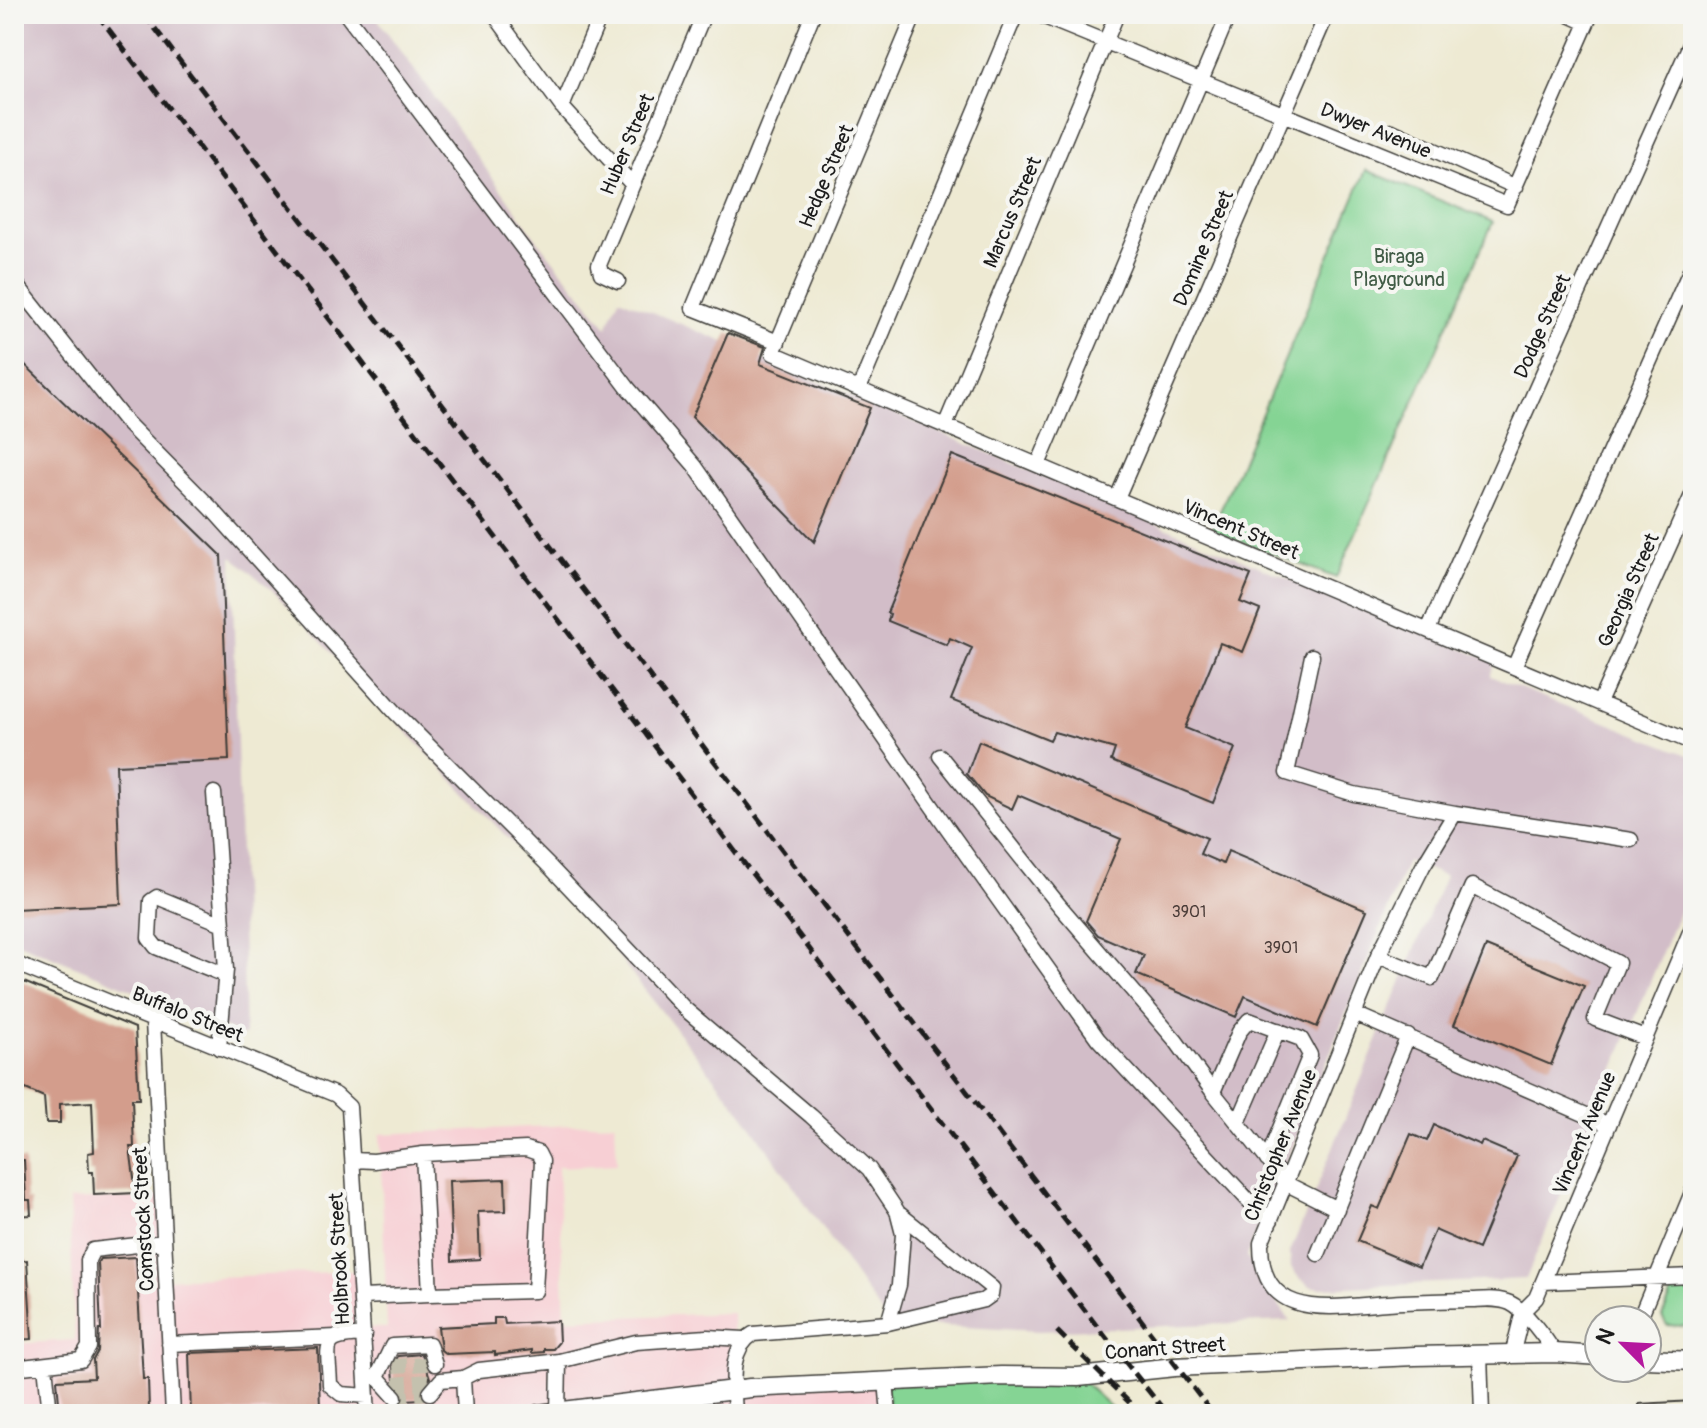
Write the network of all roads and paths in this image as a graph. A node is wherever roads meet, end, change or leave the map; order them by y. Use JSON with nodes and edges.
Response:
{"nodes":[{"id":1,"x":346,"y":14,"type":"edge"},
{"id":2,"x":601,"y":14,"type":"edge"},
{"id":3,"x":704,"y":14,"type":"edge"},
{"id":4,"x":813,"y":14,"type":"edge"},
{"id":5,"x":915,"y":14,"type":"edge"},
{"id":6,"x":1016,"y":14,"type":"edge"},
{"id":7,"x":1037,"y":14,"type":"edge"},
{"id":8,"x":1117,"y":14,"type":"edge"},
{"id":9,"x":1229,"y":14,"type":"edge"},
{"id":10,"x":1327,"y":14,"type":"edge"},
{"id":11,"x":1567,"y":14,"type":"edge"},
{"id":12,"x":497,"y":15,"type":"edge"},
{"id":13,"x":1589,"y":18,"type":"edge"},
{"id":14,"x":1693,"y":38,"type":"edge"},
{"id":15,"x":1105,"y":42,"type":"junction"},
{"id":16,"x":1201,"y":81,"type":"junction"},
{"id":17,"x":562,"y":107,"type":"junction"},
{"id":18,"x":1283,"y":114,"type":"junction"},
{"id":19,"x":1392,"y":131,"type":"dead end"},
{"id":20,"x":631,"y":183,"type":"junction"},
{"id":21,"x":1516,"y":187,"type":"junction"},
{"id":22,"x":1693,"y":264,"type":"edge"},
{"id":23,"x":14,"y":281,"type":"edge"},
{"id":24,"x":618,"y":281,"type":"dead end"},
{"id":25,"x":776,"y":347,"type":"junction"},
{"id":26,"x":859,"y":389,"type":"junction"},
{"id":27,"x":945,"y":426,"type":"junction"},
{"id":28,"x":1038,"y":465,"type":"junction"},
{"id":29,"x":1693,"y":493,"type":"edge"},
{"id":30,"x":1117,"y":498,"type":"junction"},
{"id":31,"x":1428,"y":630,"type":"junction"},
{"id":32,"x":1312,"y":656,"type":"dead end"},
{"id":33,"x":1514,"y":667,"type":"junction"},
{"id":34,"x":1599,"y":703,"type":"junction"},
{"id":35,"x":1693,"y":743,"type":"edge"},
{"id":36,"x":940,"y":756,"type":"dead end"},
{"id":37,"x":214,"y":793,"type":"dead end"},
{"id":38,"x":1455,"y":813,"type":"junction"},
{"id":39,"x":1631,"y":840,"type":"dead end"},
{"id":40,"x":223,"y":924,"type":"junction"},
{"id":41,"x":1693,"y":925,"type":"edge"},
{"id":42,"x":1378,"y":956,"type":"junction"},
{"id":43,"x":14,"y":963,"type":"edge"},
{"id":44,"x":225,"y":975,"type":"junction"},
{"id":45,"x":1355,"y":1014,"type":"junction"},
{"id":46,"x":153,"y":1021,"type":"junction"},
{"id":47,"x":1278,"y":1030,"type":"junction"},
{"id":48,"x":1408,"y":1036,"type":"junction"},
{"id":49,"x":1645,"y":1038,"type":"junction"},
{"id":50,"x":219,"y":1048,"type":"junction"},
{"id":51,"x":1213,"y":1092,"type":"junction"},
{"id":52,"x":346,"y":1103,"type":"joint"},
{"id":53,"x":1238,"y":1123,"type":"junction"},
{"id":54,"x":1609,"y":1125,"type":"junction"},
{"id":55,"x":423,"y":1154,"type":"junction"},
{"id":56,"x":354,"y":1160,"type":"junction"},
{"id":57,"x":1267,"y":1160,"type":"junction"},
{"id":58,"x":1287,"y":1184,"type":"junction"},
{"id":59,"x":1693,"y":1190,"type":"edge"},
{"id":60,"x":1337,"y":1209,"type":"junction"},
{"id":61,"x":897,"y":1212,"type":"dead end"},
{"id":62,"x":1271,"y":1220,"type":"junction"},
{"id":63,"x":164,"y":1242,"type":"junction"},
{"id":64,"x":1318,"y":1254,"type":"dead end"},
{"id":65,"x":1693,"y":1276,"type":"edge"},
{"id":66,"x":1656,"y":1278,"type":"junction"},
{"id":67,"x":1543,"y":1282,"type":"junction"},
{"id":68,"x":430,"y":1294,"type":"junction"},
{"id":69,"x":362,"y":1297,"type":"junction"},
{"id":70,"x":1645,"y":1304,"type":"edge"},
{"id":71,"x":1523,"y":1311,"type":"junction"},
{"id":72,"x":888,"y":1323,"type":"junction"},
{"id":73,"x":364,"y":1335,"type":"junction"},
{"id":74,"x":337,"y":1337,"type":"junction"},
{"id":75,"x":744,"y":1339,"type":"junction"},
{"id":76,"x":169,"y":1344,"type":"junction"},
{"id":77,"x":1555,"y":1353,"type":"junction"},
{"id":78,"x":1480,"y":1354,"type":"junction"},
{"id":79,"x":1512,"y":1355,"type":"junction"},
{"id":80,"x":1583,"y":1355,"type":"edge"},
{"id":81,"x":1663,"y":1360,"type":"edge"},
{"id":82,"x":559,"y":1361,"type":"junction"},
{"id":83,"x":1693,"y":1361,"type":"edge"},
{"id":84,"x":45,"y":1365,"type":"junction"},
{"id":85,"x":14,"y":1368,"type":"edge"},
{"id":86,"x":463,"y":1378,"type":"junction"},
{"id":87,"x":384,"y":1379,"type":"junction"},
{"id":88,"x":886,"y":1381,"type":"junction"},
{"id":89,"x":734,"y":1389,"type":"junction"},
{"id":90,"x":367,"y":1396,"type":"junction"},
{"id":91,"x":551,"y":1413,"type":"edge"},
{"id":92,"x":50,"y":1414,"type":"edge"},
{"id":93,"x":173,"y":1414,"type":"edge"},
{"id":94,"x":368,"y":1414,"type":"edge"},
{"id":95,"x":465,"y":1414,"type":"edge"},
{"id":96,"x":735,"y":1414,"type":"edge"},
{"id":97,"x":889,"y":1414,"type":"edge"},
{"id":98,"x":1482,"y":1414,"type":"edge"}],
"edges":[{"from":1,"to":62,"type":"street"},
{"from":2,"to":17,"type":"street"},
{"from":3,"to":20,"type":"street","name":"Huber Street"},
{"from":4,"to":25,"type":"street","name":"Vincent Street"},
{"from":5,"to":25,"type":"street","name":"Hedge Street"},
{"from":6,"to":26,"type":"street"},
{"from":7,"to":15,"type":"street","name":"Dwyer Avenue"},
{"from":8,"to":15,"type":"street","name":"Marcus Street"},
{"from":9,"to":16,"type":"street"},
{"from":10,"to":18,"type":"street","name":"Domine Street"},
{"from":11,"to":13,"type":"street"},
{"from":12,"to":17,"type":"street"},
{"from":13,"to":21,"type":"street"},
{"from":14,"to":31,"type":"street","name":"Dodge Street"},
{"from":15,"to":16,"type":"street","name":"Dwyer Avenue"},
{"from":15,"to":27,"type":"street","name":"Marcus Street"},
{"from":16,"to":18,"type":"street","name":"Dwyer Avenue"},
{"from":16,"to":28,"type":"street"},
{"from":17,"to":20,"type":"street"},
{"from":18,"to":21,"type":"street","name":"Dwyer Avenue"},
{"from":18,"to":30,"type":"street","name":"Domine Street"},
{"from":19,"to":21,"type":"street"},
{"from":20,"to":24,"type":"street","name":"Huber Street"},
{"from":22,"to":33,"type":"street"},
{"from":23,"to":72,"type":"street"},
{"from":25,"to":26,"type":"street","name":"Vincent Street"},
{"from":26,"to":27,"type":"street","name":"Vincent Street"},
{"from":27,"to":28,"type":"street","name":"Vincent Street"},
{"from":28,"to":30,"type":"street","name":"Vincent Street"},
{"from":29,"to":34,"type":"street","name":"Georgia Street"},
{"from":30,"to":31,"type":"street","name":"Vincent Street"},
{"from":31,"to":33,"type":"street","name":"Vincent Street"},
{"from":32,"to":38,"type":"street"},
{"from":33,"to":34,"type":"street","name":"Vincent Street"},
{"from":34,"to":35,"type":"street","name":"Vincent Street"},
{"from":36,"to":51,"type":"street"},
{"from":37,"to":40,"type":"street"},
{"from":38,"to":39,"type":"street"},
{"from":38,"to":42,"type":"street","name":"Christopher Avenue"},
{"from":40,"to":44,"type":"street"},
{"from":40,"to":44,"type":"street"},
{"from":41,"to":49,"type":"street","name":"Vincent Avenue"},
{"from":42,"to":45,"type":"street","name":"Christopher Avenue"},
{"from":42,"to":49,"type":"street"},
{"from":43,"to":46,"type":"street","name":"Buffalo Street"},
{"from":44,"to":50,"type":"street"},
{"from":45,"to":48,"type":"street"},
{"from":45,"to":58,"type":"street","name":"Christopher Avenue"},
{"from":46,"to":50,"type":"street","name":"Buffalo Street"},
{"from":46,"to":63,"type":"street","name":"Comstock Street"},
{"from":47,"to":51,"type":"street"},
{"from":47,"to":53,"type":"street"},
{"from":47,"to":57,"type":"street"},
{"from":48,"to":54,"type":"street"},
{"from":48,"to":60,"type":"street"},
{"from":49,"to":54,"type":"street","name":"Vincent Avenue"},
{"from":50,"to":52,"type":"street","name":"Buffalo Street"},
{"from":51,"to":53,"type":"street"},
{"from":52,"to":56,"type":"street","name":"Holbrook Street"},
{"from":53,"to":57,"type":"street"},
{"from":54,"to":67,"type":"street","name":"Vincent Avenue"},
{"from":55,"to":56,"type":"street"},
{"from":55,"to":68,"type":"street"},
{"from":55,"to":68,"type":"street"},
{"from":56,"to":69,"type":"street","name":"Holbrook Street"},
{"from":57,"to":58,"type":"street"},
{"from":58,"to":60,"type":"street"},
{"from":58,"to":62,"type":"street","name":"Christopher Avenue"},
{"from":59,"to":66,"type":"street"},
{"from":60,"to":64,"type":"street"},
{"from":61,"to":72,"type":"street"},
{"from":62,"to":71,"type":"street","name":"Christopher Avenue"},
{"from":63,"to":76,"type":"street","name":"Comstock Street"},
{"from":63,"to":84,"type":"street"},
{"from":65,"to":66,"type":"street"},
{"from":66,"to":67,"type":"street"},
{"from":66,"to":70,"type":"street"},
{"from":67,"to":71,"type":"street","name":"Vincent Avenue"},
{"from":68,"to":69,"type":"street"},
{"from":69,"to":73,"type":"street","name":"Holbrook Street"},
{"from":71,"to":77,"type":"street"},
{"from":71,"to":79,"type":"street","name":"Vincent Avenue"},
{"from":72,"to":75,"type":"street"},
{"from":73,"to":74,"type":"street"},
{"from":73,"to":87,"type":"street","name":"Holbrook Street"},
{"from":74,"to":76,"type":"street"},
{"from":74,"to":90,"type":"street"},
{"from":75,"to":82,"type":"street"},
{"from":75,"to":89,"type":"street"},
{"from":76,"to":93,"type":"street","name":"Comstock Street"},
{"from":77,"to":79,"type":"main road","name":"Conant Street"},
{"from":77,"to":80,"type":"main road","name":"Conant Street"},
{"from":78,"to":79,"type":"main road","name":"Conant Street"},
{"from":78,"to":88,"type":"main road","name":"Conant Street"},
{"from":78,"to":98,"type":"street"},
{"from":81,"to":83,"type":"main road"},
{"from":82,"to":86,"type":"street"},
{"from":82,"to":91,"type":"street"},
{"from":84,"to":85,"type":"street"},
{"from":84,"to":92,"type":"street"},
{"from":86,"to":87,"type":"street"},
{"from":86,"to":95,"type":"street"},
{"from":87,"to":90,"type":"street","name":"Holbrook Street"},
{"from":88,"to":89,"type":"main road","name":"Conant Street"},
{"from":88,"to":97,"type":"street"},
{"from":89,"to":91,"type":"main road","name":"Conant Street"},
{"from":89,"to":96,"type":"street"},
{"from":90,"to":94,"type":"street","name":"Holbrook Street"}]}
